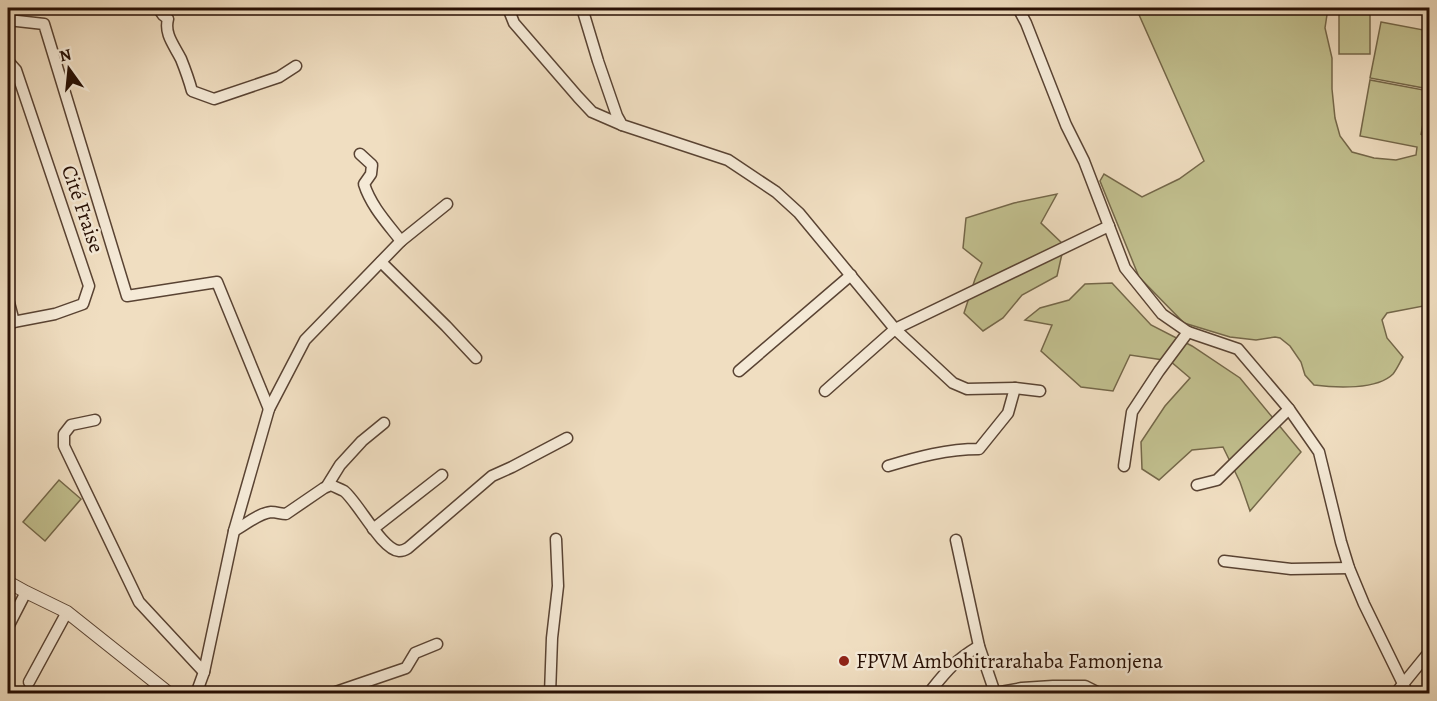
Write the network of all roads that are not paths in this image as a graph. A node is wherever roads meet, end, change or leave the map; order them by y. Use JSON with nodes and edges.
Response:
{"nodes":[{"id":1,"x":158,"y":8,"type":"edge"},
{"id":2,"x":508,"y":8,"type":"edge"},
{"id":3,"x":582,"y":8,"type":"edge"},
{"id":4,"x":1018,"y":8,"type":"edge"},
{"id":5,"x":8,"y":20,"type":"edge"},
{"id":6,"x":8,"y":61,"type":"edge"},
{"id":7,"x":296,"y":66,"type":"dead end"},
{"id":8,"x":622,"y":125,"type":"junction"},
{"id":9,"x":360,"y":154,"type":"dead end"},
{"id":10,"x":447,"y":204,"type":"dead end"},
{"id":11,"x":1109,"y":226,"type":"junction"},
{"id":12,"x":401,"y":241,"type":"junction"},
{"id":13,"x":381,"y":262,"type":"junction"},
{"id":14,"x":851,"y":275,"type":"junction"},
{"id":15,"x":8,"y":299,"type":"edge"},
{"id":16,"x":11,"y":322,"type":"edge"},
{"id":17,"x":896,"y":329,"type":"junction"},
{"id":18,"x":1188,"y":332,"type":"junction"},
{"id":19,"x":476,"y":358,"type":"dead end"},
{"id":20,"x":739,"y":370,"type":"dead end"},
{"id":21,"x":1015,"y":388,"type":"junction"},
{"id":22,"x":825,"y":391,"type":"dead end"},
{"id":23,"x":1040,"y":391,"type":"dead end"},
{"id":24,"x":269,"y":409,"type":"junction"},
{"id":25,"x":1289,"y":409,"type":"junction"},
{"id":26,"x":95,"y":420,"type":"dead end"},
{"id":27,"x":384,"y":423,"type":"dead end"},
{"id":28,"x":567,"y":438,"type":"dead end"},
{"id":29,"x":888,"y":466,"type":"dead end"},
{"id":30,"x":1124,"y":466,"type":"dead end"},
{"id":31,"x":442,"y":475,"type":"dead end"},
{"id":32,"x":1197,"y":485,"type":"dead end"},
{"id":33,"x":327,"y":486,"type":"junction"},
{"id":34,"x":373,"y":529,"type":"junction"},
{"id":35,"x":234,"y":531,"type":"junction"},
{"id":36,"x":556,"y":539,"type":"dead end"},
{"id":37,"x":956,"y":540,"type":"dead end"},
{"id":38,"x":1224,"y":561,"type":"dead end"},
{"id":39,"x":1349,"y":568,"type":"junction"},
{"id":40,"x":8,"y":582,"type":"edge"},
{"id":41,"x":26,"y":592,"type":"junction"},
{"id":42,"x":67,"y":612,"type":"junction"},
{"id":43,"x":8,"y":627,"type":"edge"},
{"id":44,"x":437,"y":644,"type":"dead end"},
{"id":45,"x":979,"y":646,"type":"junction"},
{"id":46,"x":1430,"y":651,"type":"edge"},
{"id":47,"x":204,"y":672,"type":"junction"},
{"id":48,"x":28,"y":682,"type":"dead end"},
{"id":49,"x":932,"y":689,"type":"dead end"},
{"id":50,"x":1405,"y":689,"type":"edge"},
{"id":51,"x":170,"y":693,"type":"edge"},
{"id":52,"x":196,"y":693,"type":"edge"},
{"id":53,"x":330,"y":693,"type":"edge"},
{"id":54,"x":550,"y":693,"type":"edge"},
{"id":55,"x":995,"y":693,"type":"edge"},
{"id":56,"x":1101,"y":693,"type":"edge"},
{"id":57,"x":1395,"y":693,"type":"edge"}],
"edges":[{"from":1,"to":7,"type":"street"},
{"from":2,"to":8,"type":"street"},
{"from":3,"to":8,"type":"street"},
{"from":4,"to":11,"type":"street"},
{"from":5,"to":24,"type":"street"},
{"from":6,"to":16,"type":"street","name":"Cité Fraise"},
{"from":8,"to":14,"type":"street"},
{"from":9,"to":12,"type":"street"},
{"from":10,"to":12,"type":"street"},
{"from":11,"to":17,"type":"street"},
{"from":11,"to":18,"type":"street"},
{"from":12,"to":13,"type":"street"},
{"from":13,"to":19,"type":"street"},
{"from":13,"to":24,"type":"street"},
{"from":14,"to":17,"type":"street"},
{"from":14,"to":20,"type":"street"},
{"from":15,"to":16,"type":"street"},
{"from":17,"to":21,"type":"street"},
{"from":17,"to":22,"type":"street"},
{"from":18,"to":25,"type":"street"},
{"from":18,"to":30,"type":"street"},
{"from":21,"to":23,"type":"street"},
{"from":21,"to":29,"type":"street"},
{"from":24,"to":35,"type":"street"},
{"from":25,"to":32,"type":"street"},
{"from":25,"to":39,"type":"street"},
{"from":26,"to":47,"type":"street"},
{"from":27,"to":33,"type":"street"},
{"from":28,"to":34,"type":"street"},
{"from":31,"to":34,"type":"street"},
{"from":33,"to":34,"type":"street"},
{"from":33,"to":35,"type":"street"},
{"from":35,"to":47,"type":"street"},
{"from":36,"to":54,"type":"street"},
{"from":37,"to":45,"type":"street"},
{"from":38,"to":39,"type":"street"},
{"from":39,"to":50,"type":"street"},
{"from":40,"to":41,"type":"street"},
{"from":41,"to":42,"type":"street"},
{"from":41,"to":43,"type":"street"},
{"from":42,"to":48,"type":"street"},
{"from":42,"to":51,"type":"street"},
{"from":44,"to":53,"type":"street"},
{"from":45,"to":49,"type":"street"},
{"from":45,"to":55,"type":"street"},
{"from":46,"to":50,"type":"street"},
{"from":47,"to":52,"type":"street"},
{"from":50,"to":57,"type":"street"},
{"from":55,"to":56,"type":"street"}]}
